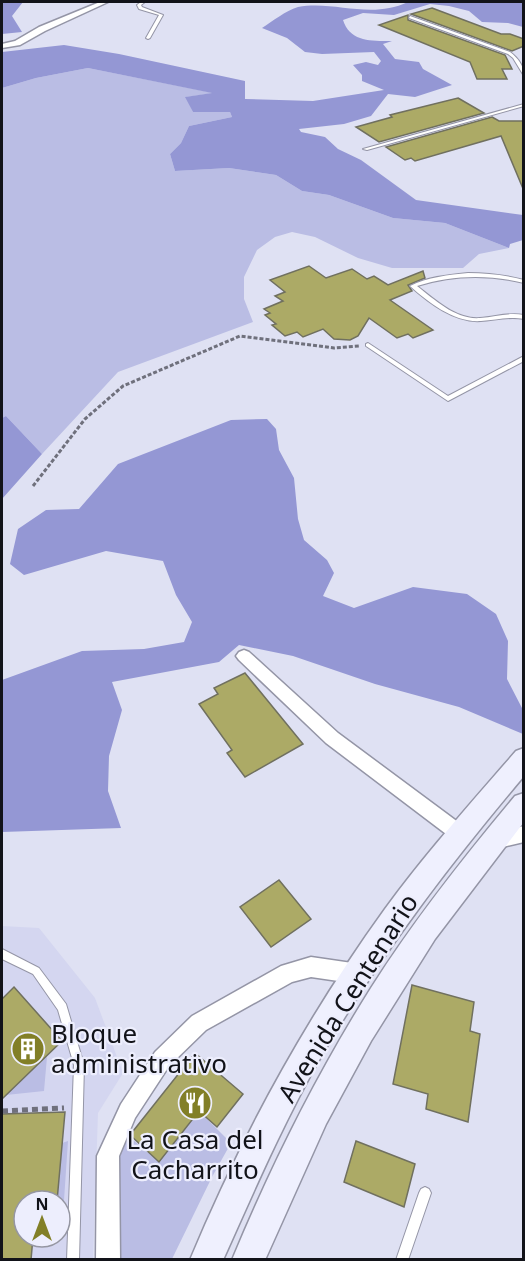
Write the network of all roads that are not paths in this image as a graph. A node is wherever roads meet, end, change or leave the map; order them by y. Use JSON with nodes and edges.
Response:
{"nodes":[{"id":1,"x":105,"y":2,"type":"edge"},
{"id":2,"x":143,"y":2,"type":"edge"},
{"id":3,"x":410,"y":17,"type":"dead end"},
{"id":4,"x":148,"y":38,"type":"dead end"},
{"id":5,"x":2,"y":46,"type":"edge"},
{"id":6,"x":524,"y":75,"type":"edge"},
{"id":7,"x":524,"y":105,"type":"edge"},
{"id":8,"x":365,"y":149,"type":"dead end"},
{"id":9,"x":524,"y":282,"type":"edge"},
{"id":10,"x":524,"y":317,"type":"edge"},
{"id":11,"x":368,"y":345,"type":"road end"},
{"id":12,"x":524,"y":358,"type":"edge"},
{"id":13,"x":244,"y":656,"type":"dead end"},
{"id":14,"x":524,"y":758,"type":"edge"},
{"id":15,"x":524,"y":803,"type":"edge"},
{"id":16,"x":460,"y":834,"type":"junction"},
{"id":17,"x":524,"y":834,"type":"edge"},
{"id":18,"x":491,"y":842,"type":"junction"},
{"id":19,"x":2,"y":954,"type":"edge"},
{"id":20,"x":359,"y":974,"type":"junction"},
{"id":21,"x":425,"y":1193,"type":"dead end"},
{"id":22,"x":73,"y":1260,"type":"edge"},
{"id":23,"x":108,"y":1260,"type":"edge"},
{"id":24,"x":206,"y":1260,"type":"edge"},
{"id":25,"x":248,"y":1260,"type":"edge"},
{"id":26,"x":402,"y":1260,"type":"edge"}],
"edges":[{"from":1,"to":5,"type":"street"},
{"from":2,"to":4,"type":"lane"},
{"from":3,"to":6,"type":"lane"},
{"from":7,"to":8,"type":"lane"},
{"from":9,"to":10,"type":"lane"},
{"from":11,"to":12,"type":"lane"},
{"from":13,"to":16,"type":"street"},
{"from":14,"to":16,"type":"main road","name":"Avenida Centenario"},
{"from":15,"to":18,"type":"main road"},
{"from":16,"to":20,"type":"main road","name":"Avenida Centenario"},
{"from":17,"to":18,"type":"street"},
{"from":18,"to":25,"type":"main road"},
{"from":19,"to":22,"type":"lane"},
{"from":20,"to":23,"type":"street"},
{"from":20,"to":24,"type":"main road","name":"Avenida Centenario"},
{"from":21,"to":26,"type":"lane"}]}
